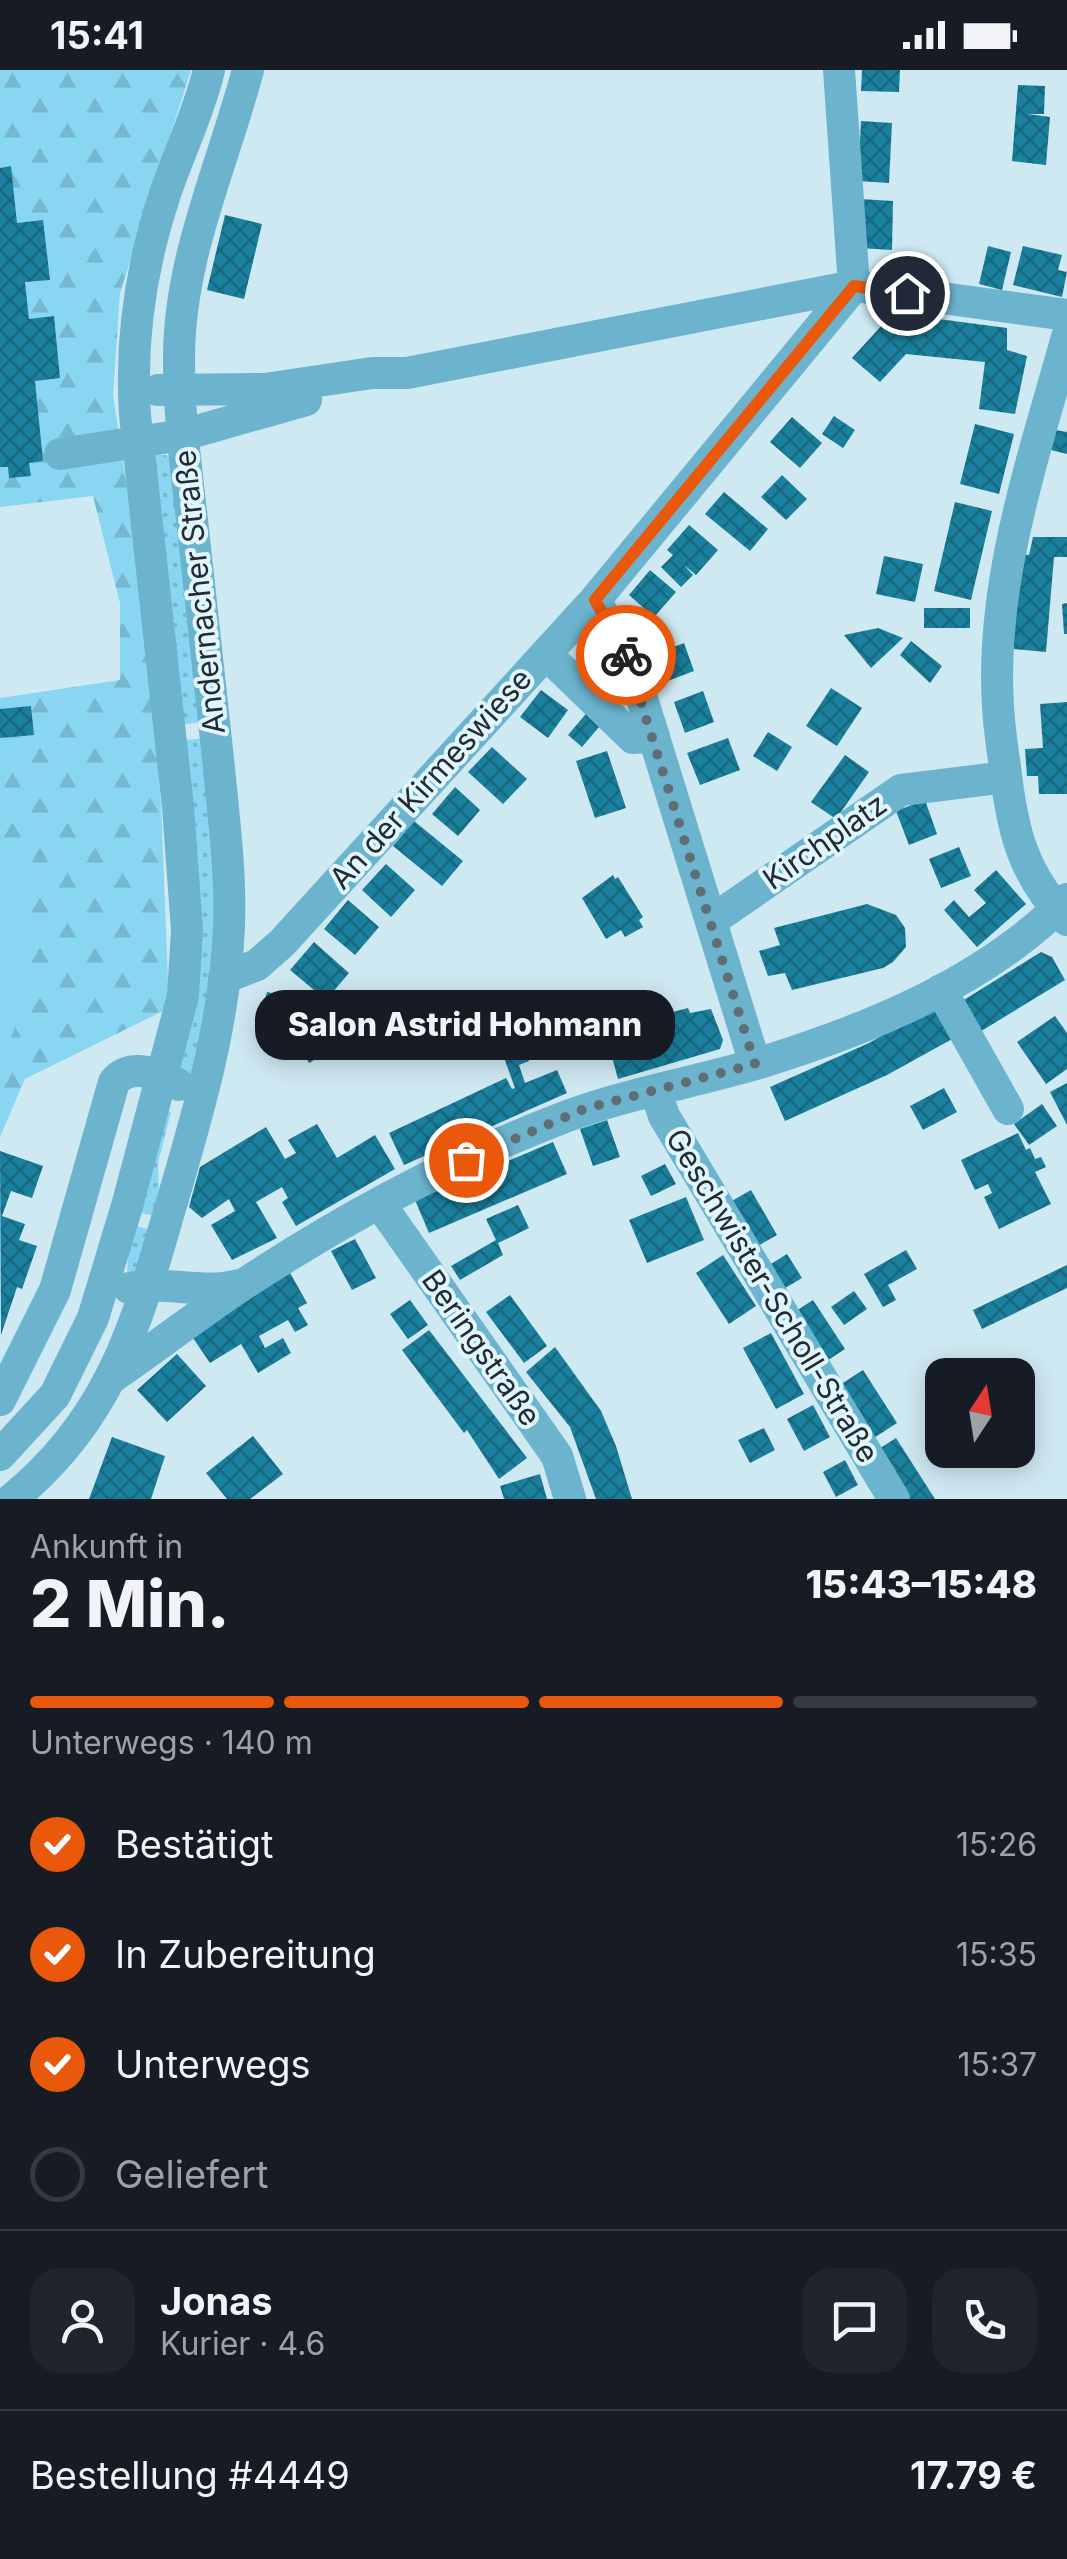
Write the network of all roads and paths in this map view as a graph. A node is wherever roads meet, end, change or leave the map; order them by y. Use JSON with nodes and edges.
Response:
{"nodes":[{"id":1,"x":209,"y":70,"type":"edge"},
{"id":2,"x":248,"y":70,"type":"edge"},
{"id":3,"x":838,"y":70,"type":"edge"},
{"id":4,"x":854,"y":286,"type":"junction"},
{"id":5,"x":1067,"y":315,"type":"edge"},
{"id":6,"x":1067,"y":338,"type":"edge"},
{"id":7,"x":407,"y":373,"type":"junction"},
{"id":8,"x":133,"y":390,"type":"junction"},
{"id":9,"x":179,"y":391,"type":"junction"},
{"id":10,"x":182,"y":435,"type":"junction"},
{"id":11,"x":138,"y":441,"type":"junction"},
{"id":12,"x":60,"y":454,"type":"dead end"},
{"id":13,"x":595,"y":600,"type":"junction"},
{"id":14,"x":546,"y":654,"type":"junction"},
{"id":15,"x":654,"y":736,"type":"junction"},
{"id":16,"x":1006,"y":777,"type":"junction"},
{"id":17,"x":1064,"y":909,"type":"edge"},
{"id":18,"x":711,"y":921,"type":"junction"},
{"id":19,"x":224,"y":978,"type":"junction"},
{"id":20,"x":941,"y":990,"type":"junction"},
{"id":21,"x":755,"y":1064,"type":"junction"},
{"id":22,"x":163,"y":1077,"type":"junction"},
{"id":23,"x":655,"y":1090,"type":"junction"},
{"id":24,"x":1008,"y":1110,"type":"dead end"},
{"id":25,"x":195,"y":1120,"type":"junction"},
{"id":26,"x":380,"y":1204,"type":"junction"},
{"id":27,"x":148,"y":1284,"type":"junction"},
{"id":28,"x":244,"y":1284,"type":"junction"},
{"id":29,"x":98,"y":1304,"type":"junction"},
{"id":30,"x":114,"y":1376,"type":"junction"},
{"id":31,"x":55,"y":1395,"type":"junction"},
{"id":32,"x":0,"y":1400,"type":"edge"},
{"id":33,"x":0,"y":1455,"type":"edge"},
{"id":34,"x":17,"y":1497,"type":"edge"},
{"id":35,"x":570,"y":1499,"type":"edge"},
{"id":36,"x":894,"y":1499,"type":"edge"}],
"edges":[{"from":1,"to":8,"type":"street","name":"Andernacher Straße"},
{"from":2,"to":9,"type":"street","name":"Andernacher Straße"},
{"from":3,"to":4,"type":"street"},
{"from":4,"to":5,"type":"street"},
{"from":4,"to":7,"type":"street"},
{"from":4,"to":13,"type":"street","name":"An der Kirmeswiese"},
{"from":6,"to":16,"type":"street"},
{"from":7,"to":9,"type":"street"},
{"from":7,"to":10,"type":"street"},
{"from":8,"to":9,"type":"street"},
{"from":8,"to":11,"type":"street","name":"Andernacher Straße"},
{"from":9,"to":10,"type":"street","name":"Andernacher Straße"},
{"from":10,"to":11,"type":"street"},
{"from":10,"to":19,"type":"street","name":"Andernacher Straße"},
{"from":11,"to":12,"type":"street"},
{"from":11,"to":22,"type":"street","name":"Andernacher Straße"},
{"from":13,"to":14,"type":"street","name":"An der Kirmeswiese"},
{"from":13,"to":15,"type":"street"},
{"from":14,"to":15,"type":"street"},
{"from":14,"to":19,"type":"street","name":"An der Kirmeswiese"},
{"from":15,"to":18,"type":"street"},
{"from":16,"to":17,"type":"street"},
{"from":16,"to":18,"type":"street","name":"Kirchplatz"},
{"from":17,"to":20,"type":"street"},
{"from":18,"to":21,"type":"street"},
{"from":19,"to":25,"type":"street","name":"Andernacher Straße"},
{"from":20,"to":21,"type":"street"},
{"from":20,"to":24,"type":"street"},
{"from":21,"to":23,"type":"street"},
{"from":22,"to":25,"type":"street"},
{"from":22,"to":29,"type":"street","name":"Andernacher Straße"},
{"from":22,"to":32,"type":"street"},
{"from":23,"to":26,"type":"street"},
{"from":23,"to":36,"type":"street","name":"Geschwister-Scholl-Straße"},
{"from":25,"to":27,"type":"street","name":"Andernacher Straße"},
{"from":26,"to":28,"type":"street"},
{"from":26,"to":35,"type":"street","name":"Beringstraße"},
{"from":27,"to":28,"type":"street"},
{"from":27,"to":29,"type":"street"},
{"from":27,"to":30,"type":"street","name":"Andernacher Straße"},
{"from":28,"to":30,"type":"street"},
{"from":29,"to":31,"type":"street","name":"Andernacher Straße"},
{"from":30,"to":34,"type":"street","name":"Andernacher Straße"},
{"from":31,"to":33,"type":"street","name":"Andernacher Straße"},
{"from":31,"to":34,"type":"street"}]}
